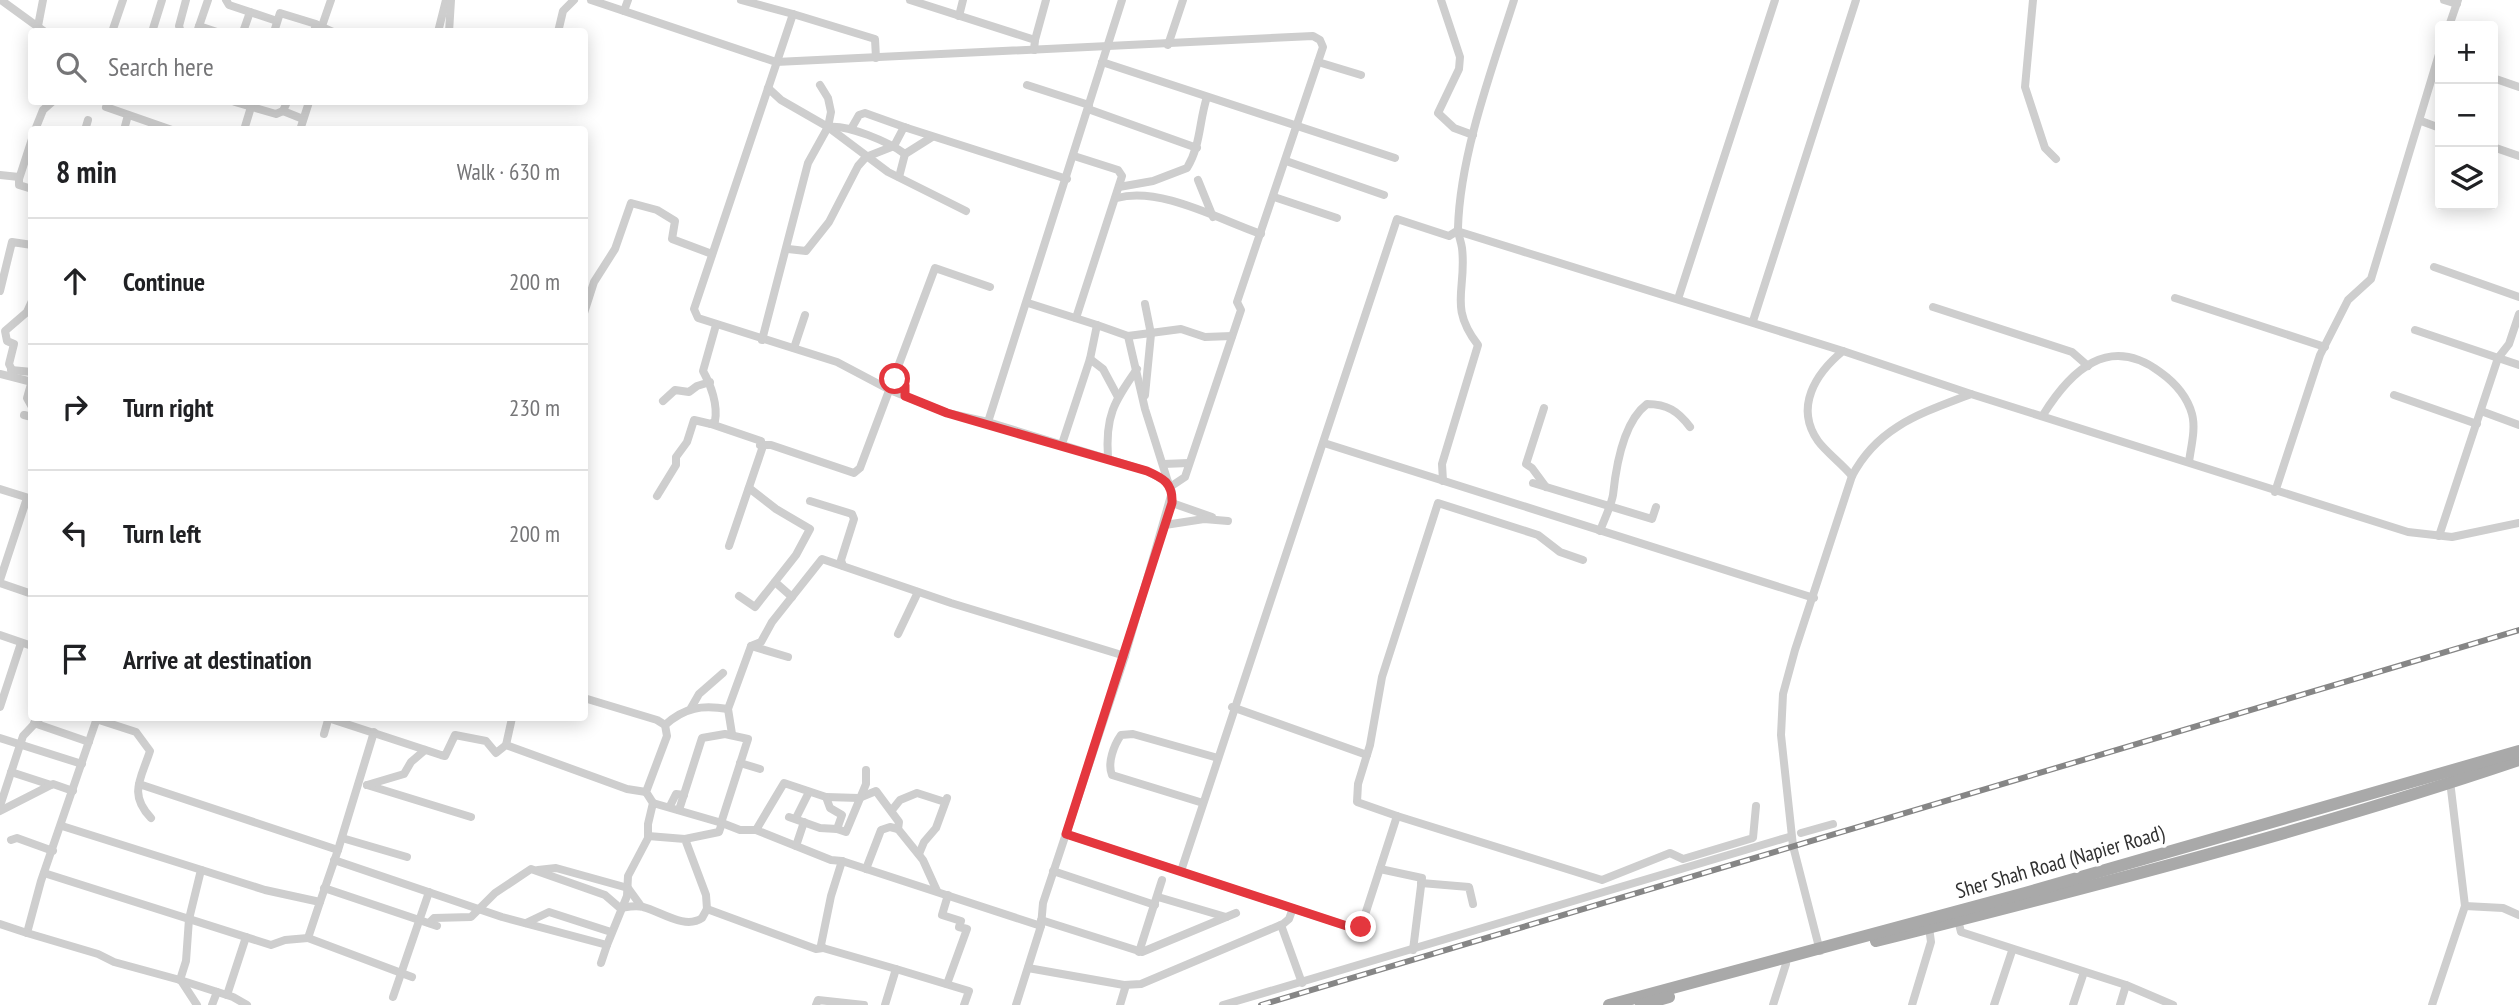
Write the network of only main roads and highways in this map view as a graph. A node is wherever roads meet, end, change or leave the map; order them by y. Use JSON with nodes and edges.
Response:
{"nodes":[{"id":1,"x":2519,"y":751,"type":"edge"},
{"id":2,"x":2519,"y":760,"type":"edge"},
{"id":3,"x":2449,"y":777,"type":"junction"},
{"id":4,"x":2026,"y":897,"type":"junction"},
{"id":5,"x":1819,"y":951,"type":"junction"},
{"id":6,"x":1614,"y":1004,"type":"edge"},
{"id":7,"x":1641,"y":1005,"type":"edge"}],
"edges":[{"from":1,"to":3,"type":"main road","name":"Sher Shah Road (Napier Road)"},
{"from":2,"to":3,"type":"main road","name":"Sher Shah Road (Napier Road)"},
{"from":3,"to":4,"type":"main road","name":"Sher Shah Road (Napier Road)"},
{"from":4,"to":5,"type":"main road","name":"Sher Shah Road (Napier Road)"},
{"from":4,"to":5,"type":"main road","name":"Sher Shah Road (Napier Road)"},
{"from":5,"to":6,"type":"main road","name":"Sher Shah Road (Napier Road)"},
{"from":5,"to":7,"type":"main road","name":"Sher Shah Road (Napier Road)"}]}
